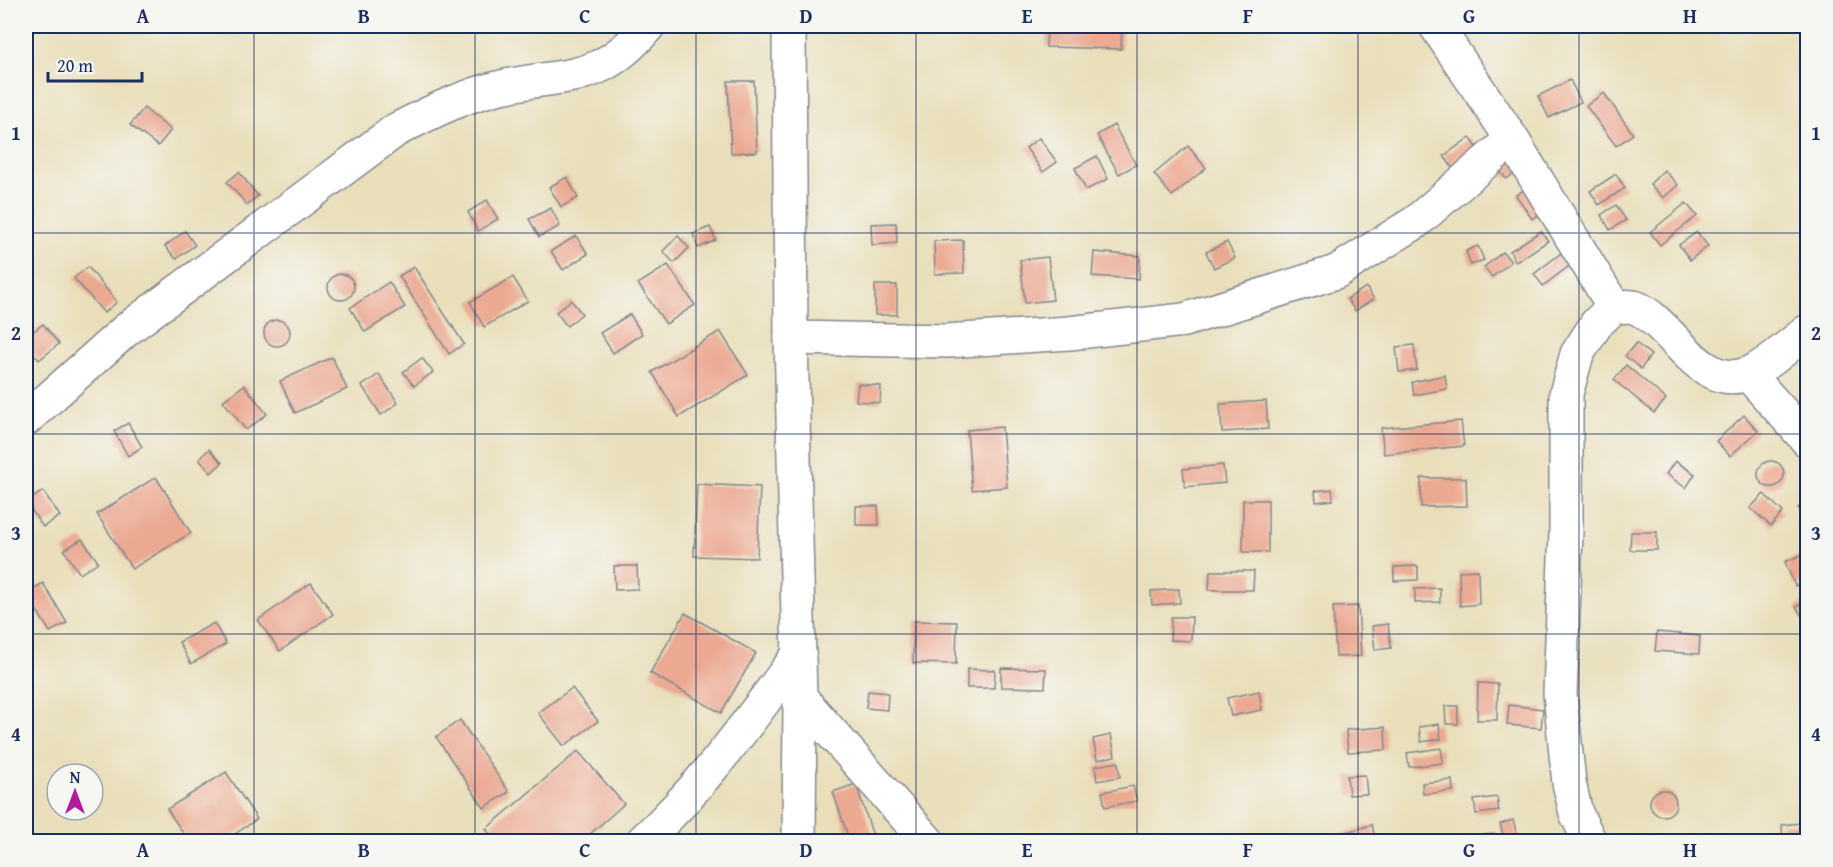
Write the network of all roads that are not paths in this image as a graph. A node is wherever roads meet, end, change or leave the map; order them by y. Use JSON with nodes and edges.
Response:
{"nodes":[{"id":1,"x":648,"y":26,"type":"edge"},
{"id":2,"x":789,"y":26,"type":"edge"},
{"id":3,"x":1436,"y":26,"type":"edge"},
{"id":4,"x":1512,"y":140,"type":"junction"},
{"id":5,"x":1614,"y":307,"type":"junction"},
{"id":6,"x":1808,"y":331,"type":"edge"},
{"id":7,"x":791,"y":338,"type":"junction"},
{"id":8,"x":1748,"y":374,"type":"junction"},
{"id":9,"x":26,"y":419,"type":"edge"},
{"id":10,"x":1808,"y":441,"type":"edge"},
{"id":11,"x":799,"y":654,"type":"junction"},
{"id":12,"x":800,"y":697,"type":"junction"},
{"id":13,"x":642,"y":842,"type":"edge"},
{"id":14,"x":799,"y":842,"type":"edge"},
{"id":15,"x":927,"y":842,"type":"edge"},
{"id":16,"x":1590,"y":842,"type":"edge"}],
"edges":[{"from":1,"to":9,"type":"street"},
{"from":2,"to":7,"type":"street"},
{"from":3,"to":4,"type":"street"},
{"from":4,"to":5,"type":"street"},
{"from":4,"to":7,"type":"street"},
{"from":5,"to":8,"type":"street"},
{"from":5,"to":16,"type":"street"},
{"from":6,"to":8,"type":"street"},
{"from":7,"to":11,"type":"street"},
{"from":8,"to":10,"type":"street"},
{"from":11,"to":12,"type":"street"},
{"from":11,"to":13,"type":"street"},
{"from":12,"to":14,"type":"street"},
{"from":12,"to":15,"type":"street"}]}
